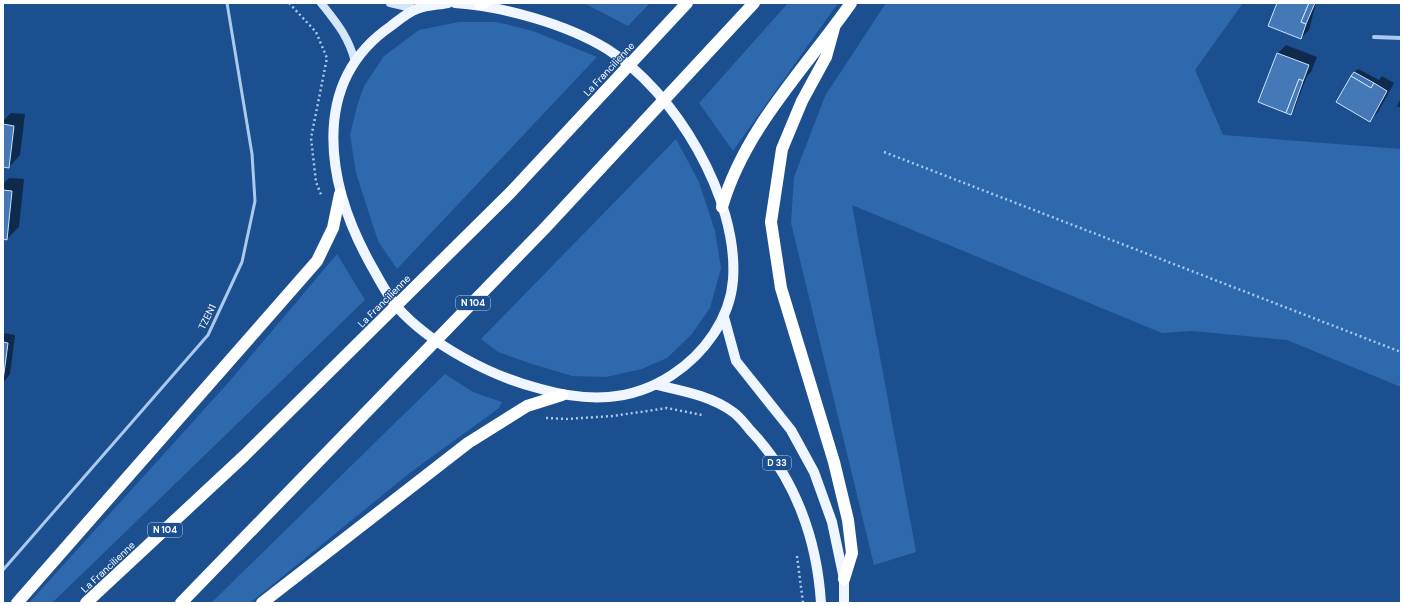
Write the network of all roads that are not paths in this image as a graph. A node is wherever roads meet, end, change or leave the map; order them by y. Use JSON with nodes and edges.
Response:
{"nodes":[{"id":1,"x":227,"y":3,"type":"edge"},
{"id":2,"x":321,"y":3,"type":"edge"},
{"id":3,"x":390,"y":3,"type":"edge"},
{"id":4,"x":448,"y":3,"type":"edge"},
{"id":5,"x":454,"y":3,"type":"edge"},
{"id":6,"x":687,"y":3,"type":"edge"},
{"id":7,"x":754,"y":3,"type":"edge"},
{"id":8,"x":852,"y":3,"type":"edge"},
{"id":9,"x":482,"y":4,"type":"edge"},
{"id":10,"x":416,"y":9,"type":"junction"},
{"id":11,"x":834,"y":28,"type":"junction"},
{"id":12,"x":1374,"y":37,"type":"dead end"},
{"id":13,"x":1401,"y":38,"type":"edge"},
{"id":14,"x":355,"y":62,"type":"junction"},
{"id":15,"x":340,"y":194,"type":"junction"},
{"id":16,"x":722,"y":207,"type":"junction"},
{"id":17,"x":724,"y":317,"type":"junction"},
{"id":18,"x":657,"y":385,"type":"junction"},
{"id":19,"x":562,"y":395,"type":"junction"},
{"id":20,"x":3,"y":570,"type":"edge"},
{"id":21,"x":844,"y":579,"type":"junction"},
{"id":22,"x":17,"y":603,"type":"edge"},
{"id":23,"x":86,"y":603,"type":"edge"},
{"id":24,"x":181,"y":603,"type":"edge"},
{"id":25,"x":262,"y":603,"type":"edge"},
{"id":26,"x":821,"y":603,"type":"edge"},
{"id":27,"x":844,"y":603,"type":"edge"}],
"edges":[{"from":1,"to":20,"type":"lane","name":"TZEN1"},
{"from":2,"to":14,"type":"main road"},
{"from":3,"to":10,"type":"main road"},
{"from":4,"to":10,"type":"main road"},
{"from":5,"to":9,"type":"main road"},
{"from":6,"to":23,"type":"highway","name":"La Francilienne","number":"N 104"},
{"from":7,"to":24,"type":"highway","number":"N 104"},
{"from":8,"to":11,"type":"highway"},
{"from":9,"to":16,"type":"main road"},
{"from":10,"to":14,"type":"main road"},
{"from":11,"to":16,"type":"highway"},
{"from":11,"to":21,"type":"highway"},
{"from":12,"to":13,"type":"street"},
{"from":14,"to":15,"type":"main road"},
{"from":15,"to":19,"type":"main road"},
{"from":15,"to":22,"type":"highway"},
{"from":16,"to":17,"type":"main road"},
{"from":17,"to":18,"type":"main road"},
{"from":17,"to":21,"type":"main road","number":"D 33"},
{"from":18,"to":19,"type":"main road"},
{"from":18,"to":26,"type":"main road","number":"D 33"},
{"from":19,"to":25,"type":"highway"},
{"from":21,"to":27,"type":"main road","number":"D 33"}]}
